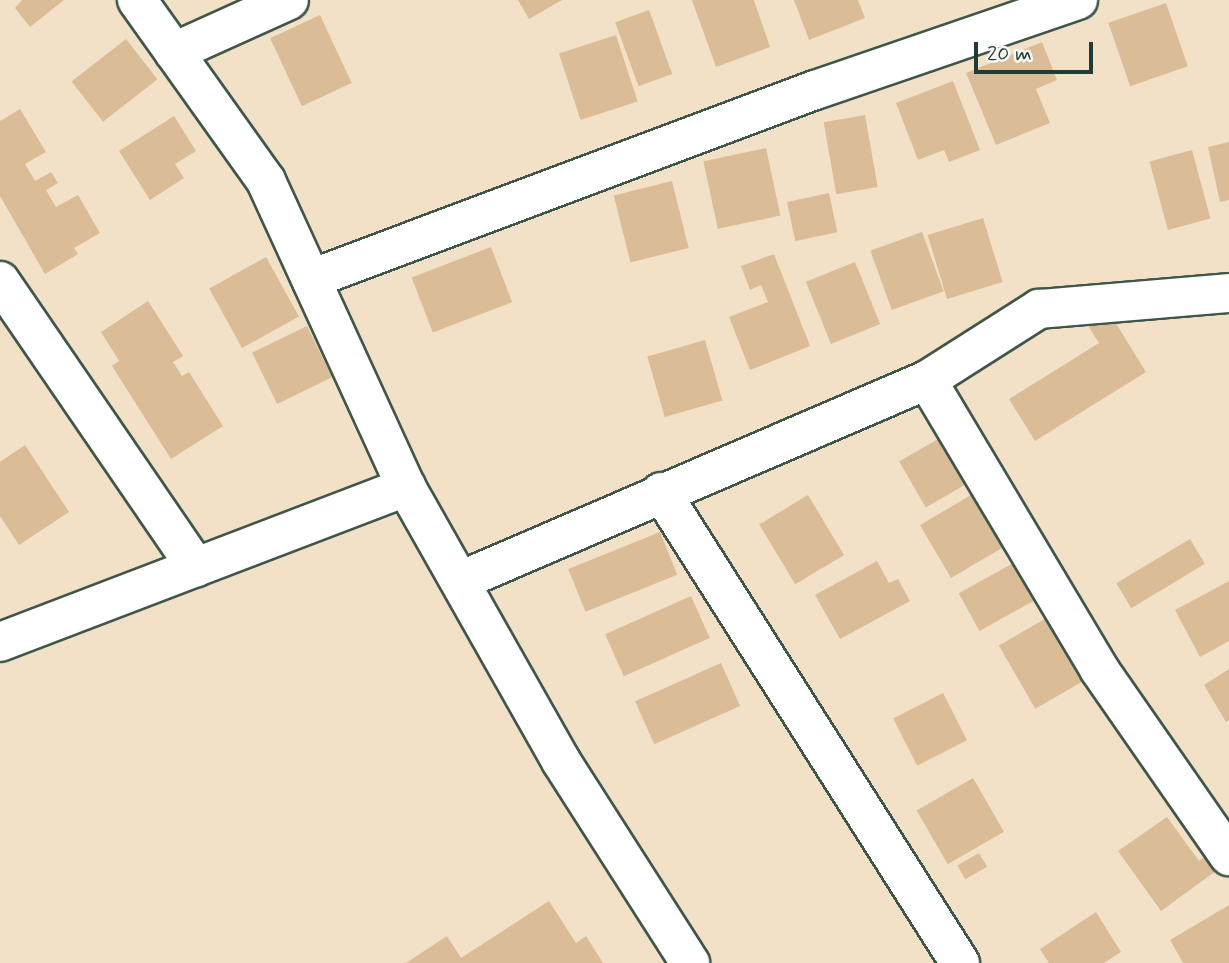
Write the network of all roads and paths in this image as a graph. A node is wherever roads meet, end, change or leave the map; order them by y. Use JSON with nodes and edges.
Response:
{"nodes":[{"id":1,"x":137,"y":0,"type":"edge"},
{"id":2,"x":289,"y":0,"type":"edge"},
{"id":3,"x":1079,"y":0,"type":"edge"},
{"id":4,"x":174,"y":52,"type":"junction"},
{"id":5,"x":311,"y":279,"type":"junction"},
{"id":6,"x":0,"y":281,"type":"edge"},
{"id":7,"x":1229,"y":293,"type":"edge"},
{"id":8,"x":927,"y":380,"type":"junction"},
{"id":9,"x":406,"y":487,"type":"junction"},
{"id":10,"x":661,"y":492,"type":"junction"},
{"id":11,"x":196,"y":567,"type":"junction"},
{"id":12,"x":460,"y":581,"type":"junction"},
{"id":13,"x":0,"y":642,"type":"edge"},
{"id":14,"x":1229,"y":856,"type":"edge"},
{"id":15,"x":690,"y":963,"type":"edge"},
{"id":16,"x":960,"y":963,"type":"edge"}],
"edges":[{"from":1,"to":4,"type":"street"},
{"from":2,"to":4,"type":"street"},
{"from":3,"to":5,"type":"street"},
{"from":4,"to":5,"type":"street"},
{"from":5,"to":9,"type":"street"},
{"from":6,"to":11,"type":"street"},
{"from":7,"to":8,"type":"street"},
{"from":8,"to":10,"type":"street"},
{"from":8,"to":14,"type":"street"},
{"from":9,"to":11,"type":"street"},
{"from":9,"to":12,"type":"street"},
{"from":10,"to":12,"type":"street"},
{"from":10,"to":16,"type":"street"},
{"from":11,"to":13,"type":"street"},
{"from":12,"to":15,"type":"street"}]}
